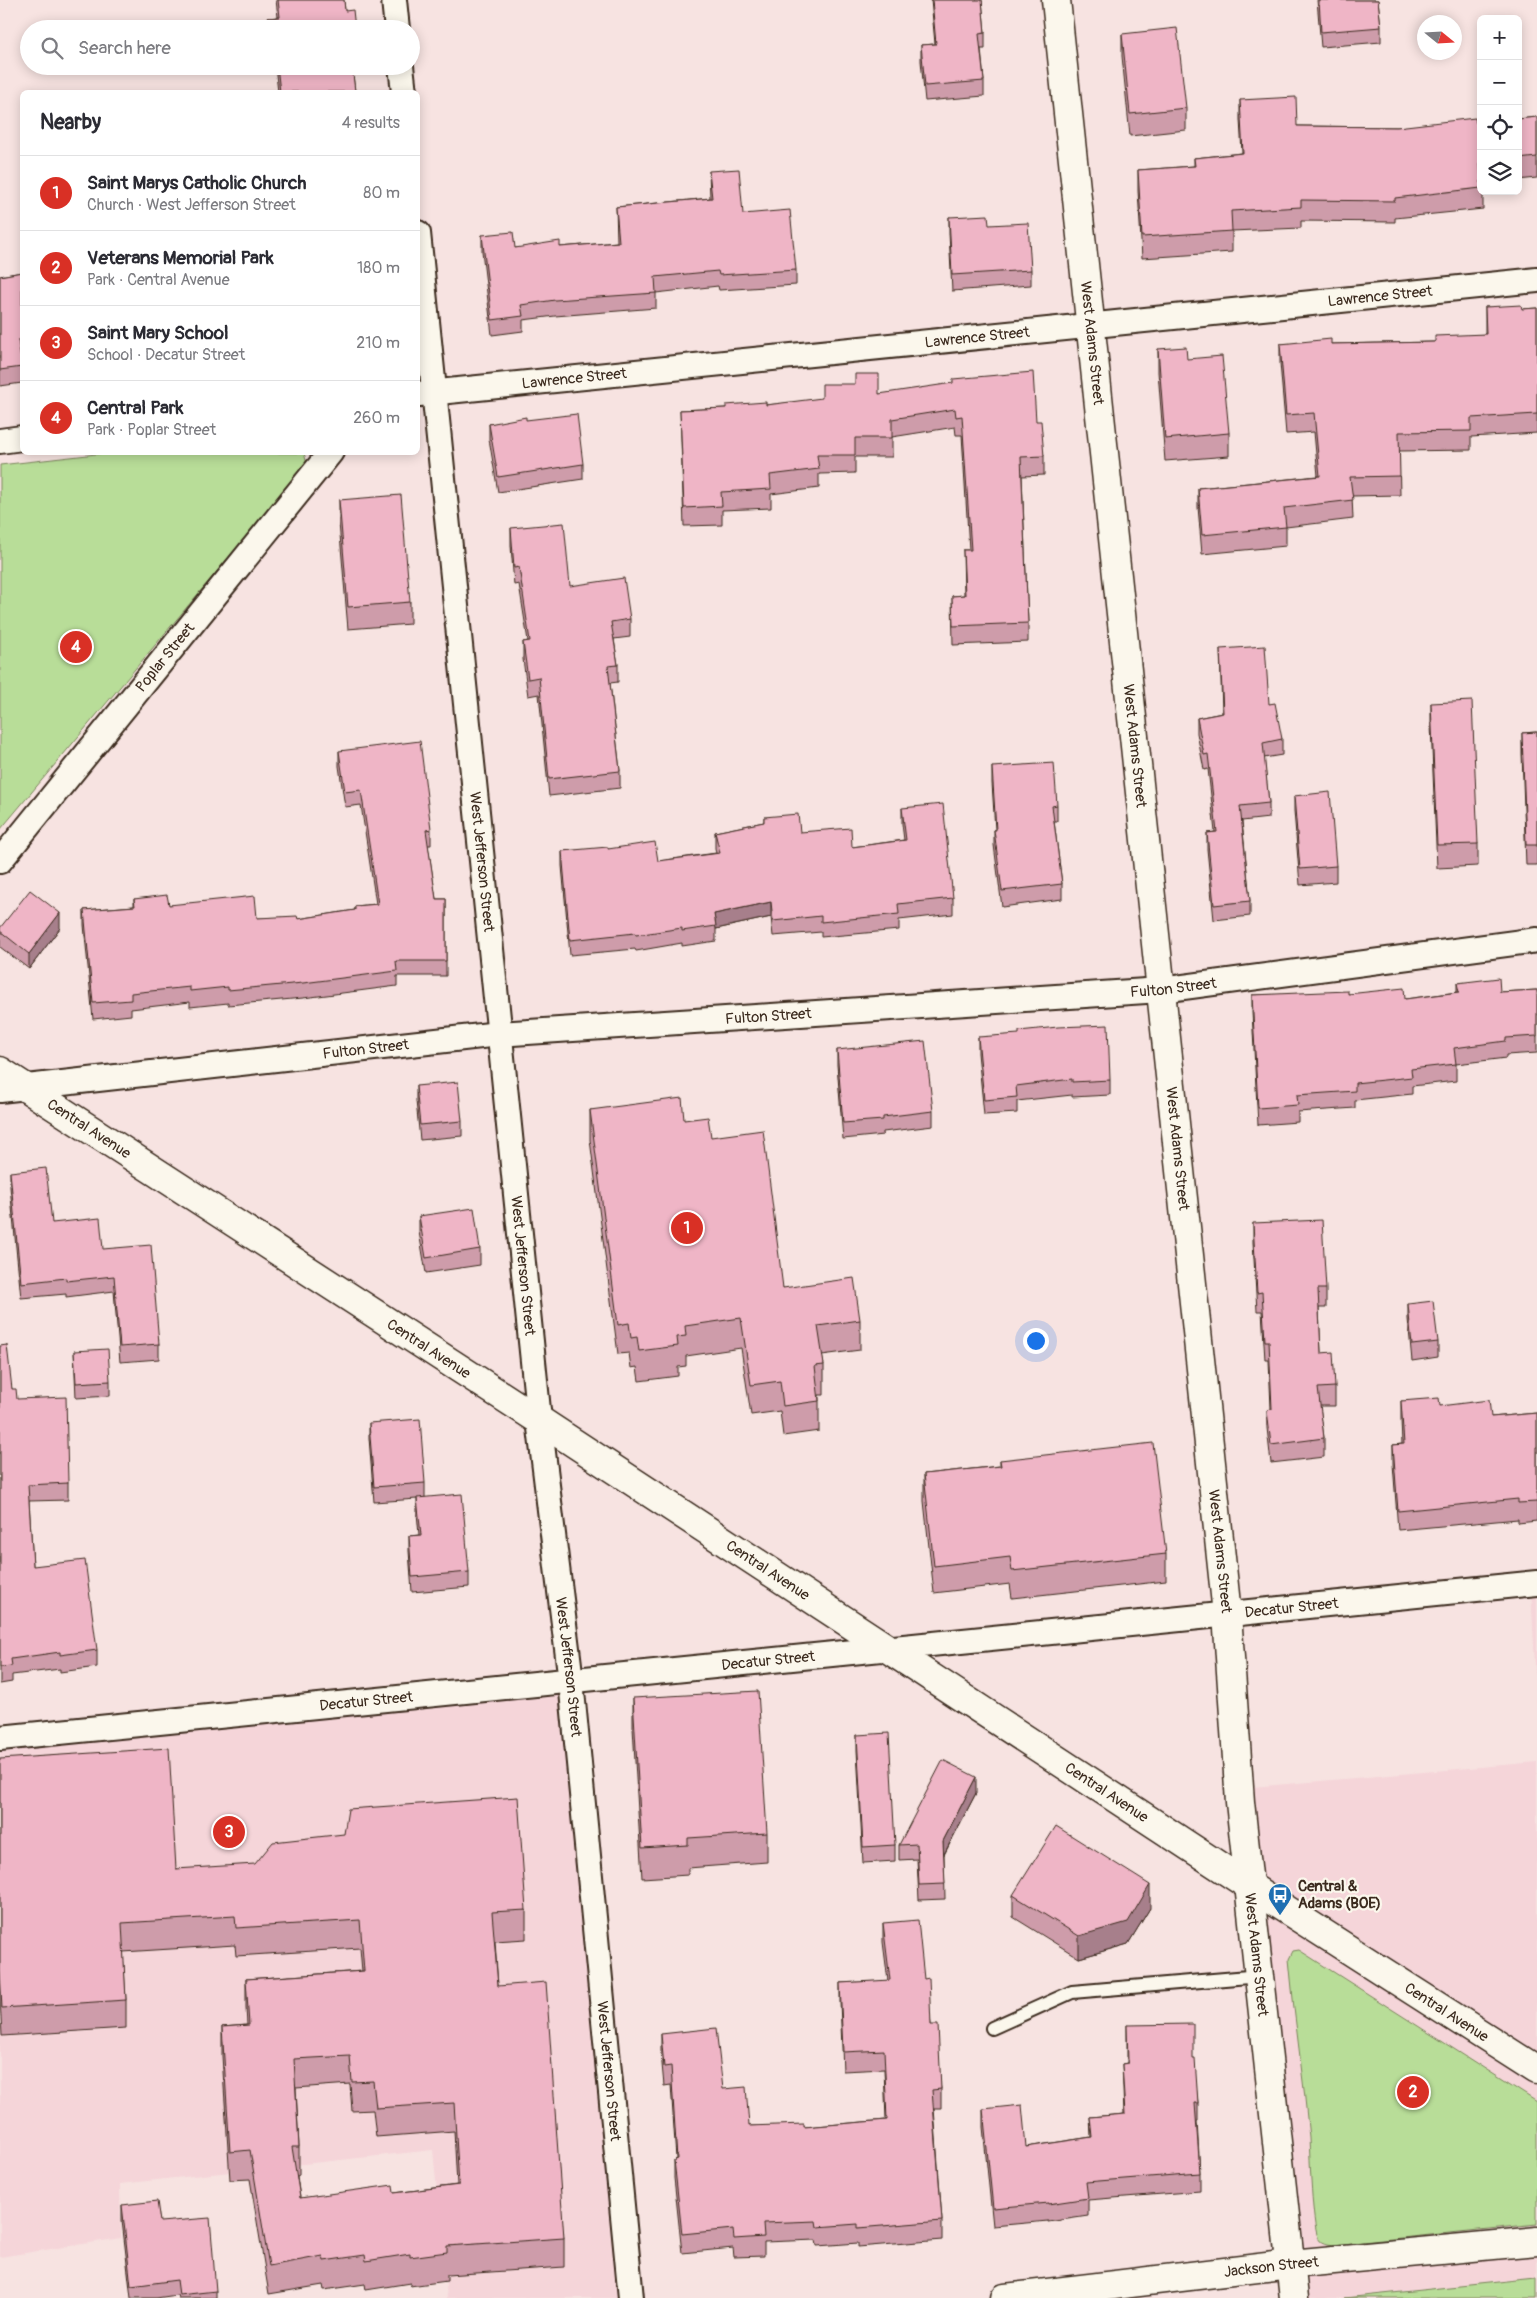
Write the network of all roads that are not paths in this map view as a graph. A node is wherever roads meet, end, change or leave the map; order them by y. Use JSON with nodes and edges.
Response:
{"nodes":[{"id":1,"x":394,"y":0,"type":"edge"},
{"id":2,"x":1056,"y":0,"type":"edge"},
{"id":3,"x":396,"y":20,"type":"edge"},
{"id":4,"x":402,"y":75,"type":"edge"},
{"id":5,"x":404,"y":90,"type":"edge"},
{"id":6,"x":420,"y":279,"type":"edge"},
{"id":7,"x":1537,"y":280,"type":"edge"},
{"id":8,"x":1091,"y":326,"type":"junction"},
{"id":9,"x":425,"y":393,"type":"edge"},
{"id":10,"x":20,"y":438,"type":"edge"},
{"id":11,"x":0,"y":441,"type":"edge"},
{"id":12,"x":329,"y":455,"type":"edge"},
{"id":13,"x":0,"y":861,"type":"edge"},
{"id":14,"x":1537,"y":940,"type":"edge"},
{"id":15,"x":1160,"y":990,"type":"junction"},
{"id":16,"x":499,"y":1034,"type":"junction"},
{"id":17,"x":0,"y":1071,"type":"edge"},
{"id":18,"x":13,"y":1089,"type":"edge"},
{"id":19,"x":539,"y":1420,"type":"junction"},
{"id":20,"x":1537,"y":1583,"type":"edge"},
{"id":21,"x":1227,"y":1614,"type":"junction"},
{"id":22,"x":885,"y":1649,"type":"junction"},
{"id":23,"x":571,"y":1681,"type":"junction"},
{"id":24,"x":0,"y":1738,"type":"edge"},
{"id":25,"x":1251,"y":1887,"type":"junction"},
{"id":26,"x":1260,"y":1976,"type":"junction"},
{"id":27,"x":992,"y":2028,"type":"dead end"},
{"id":28,"x":1537,"y":2070,"type":"edge"},
{"id":29,"x":1537,"y":2241,"type":"edge"},
{"id":30,"x":1291,"y":2264,"type":"junction"},
{"id":31,"x":631,"y":2298,"type":"edge"},
{"id":32,"x":1005,"y":2298,"type":"edge"},
{"id":33,"x":1294,"y":2298,"type":"edge"}],
"edges":[{"from":1,"to":3,"type":"street"},
{"from":2,"to":8,"type":"street","name":"West Adams Street"},
{"from":4,"to":5,"type":"street"},
{"from":6,"to":9,"type":"street","name":"West Jefferson Street"},
{"from":7,"to":8,"type":"street","name":"Lawrence Street"},
{"from":8,"to":9,"type":"street","name":"Lawrence Street"},
{"from":8,"to":15,"type":"street","name":"West Adams Street"},
{"from":9,"to":16,"type":"street","name":"West Jefferson Street"},
{"from":10,"to":11,"type":"street"},
{"from":12,"to":13,"type":"street","name":"Poplar Street"},
{"from":14,"to":15,"type":"street","name":"Fulton Street"},
{"from":15,"to":16,"type":"street","name":"Fulton Street"},
{"from":15,"to":21,"type":"street","name":"West Adams Street"},
{"from":16,"to":18,"type":"street","name":"Fulton Street"},
{"from":16,"to":19,"type":"street","name":"West Jefferson Street"},
{"from":17,"to":18,"type":"street","name":"Central Avenue"},
{"from":18,"to":19,"type":"street","name":"Central Avenue"},
{"from":19,"to":22,"type":"street","name":"Central Avenue"},
{"from":19,"to":23,"type":"street","name":"West Jefferson Street"},
{"from":20,"to":21,"type":"street","name":"Decatur Street"},
{"from":21,"to":22,"type":"street","name":"Decatur Street"},
{"from":21,"to":25,"type":"street","name":"West Adams Street"},
{"from":22,"to":23,"type":"street","name":"Decatur Street"},
{"from":22,"to":25,"type":"street","name":"Central Avenue"},
{"from":23,"to":24,"type":"street","name":"Decatur Street"},
{"from":23,"to":31,"type":"street","name":"West Jefferson Street"},
{"from":25,"to":26,"type":"street","name":"West Adams Street"},
{"from":25,"to":28,"type":"street","name":"Central Avenue"},
{"from":26,"to":27,"type":"lane"},
{"from":26,"to":30,"type":"street","name":"West Adams Street"},
{"from":29,"to":30,"type":"street","name":"Jackson Street"},
{"from":30,"to":32,"type":"street","name":"Jackson Street"},
{"from":30,"to":33,"type":"street","name":"West Adams Street"}]}
